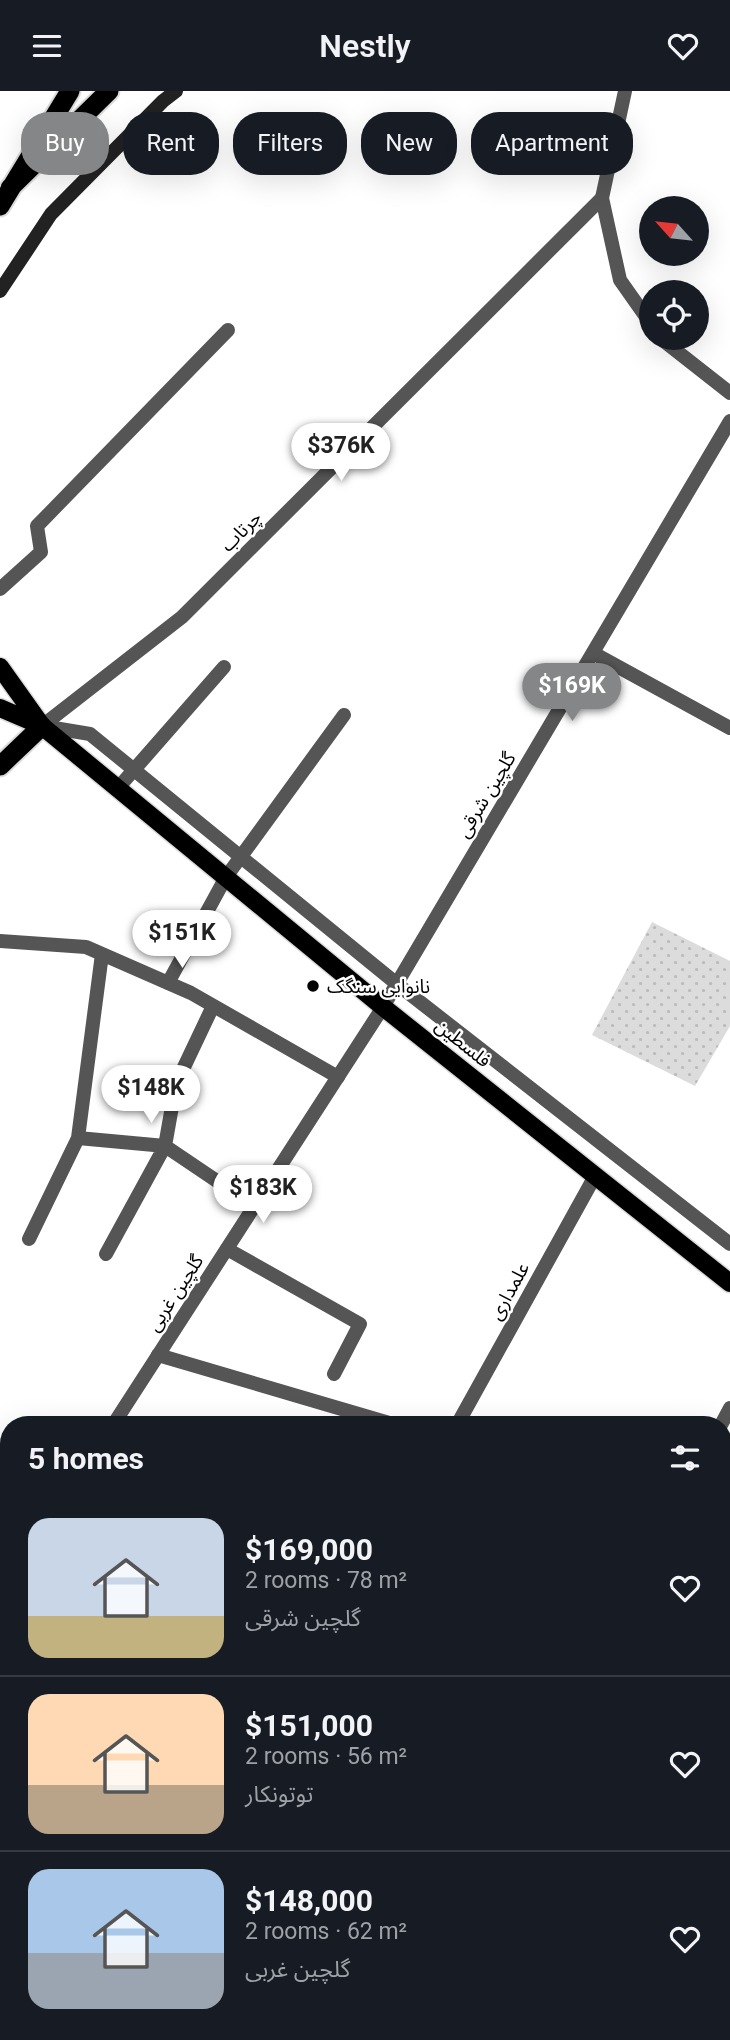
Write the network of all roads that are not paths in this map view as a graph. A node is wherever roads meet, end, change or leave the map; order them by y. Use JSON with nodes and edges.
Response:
{"nodes":[{"id":1,"x":70,"y":91,"type":"edge"},
{"id":2,"x":109,"y":91,"type":"edge"},
{"id":3,"x":176,"y":91,"type":"edge"},
{"id":4,"x":625,"y":91,"type":"edge"},
{"id":5,"x":10,"y":188,"type":"junction"},
{"id":6,"x":602,"y":198,"type":"junction"},
{"id":7,"x":0,"y":206,"type":"edge"},
{"id":8,"x":0,"y":291,"type":"edge"},
{"id":9,"x":639,"y":307,"type":"edge"},
{"id":10,"x":228,"y":330,"type":"dead end"},
{"id":11,"x":675,"y":350,"type":"edge"},
{"id":12,"x":730,"y":393,"type":"edge"},
{"id":13,"x":730,"y":421,"type":"edge"},
{"id":14,"x":0,"y":589,"type":"edge"},
{"id":15,"x":593,"y":653,"type":"junction"},
{"id":16,"x":0,"y":667,"type":"edge"},
{"id":17,"x":224,"y":667,"type":"dead end"},
{"id":18,"x":0,"y":708,"type":"edge"},
{"id":19,"x":344,"y":715,"type":"dead end"},
{"id":20,"x":43,"y":726,"type":"junction"},
{"id":21,"x":730,"y":728,"type":"edge"},
{"id":22,"x":0,"y":766,"type":"edge"},
{"id":23,"x":134,"y":770,"type":"junction"},
{"id":24,"x":118,"y":788,"type":"junction"},
{"id":25,"x":240,"y":856,"type":"junction"},
{"id":26,"x":226,"y":877,"type":"junction"},
{"id":27,"x":0,"y":941,"type":"edge"},
{"id":28,"x":102,"y":954,"type":"junction"},
{"id":29,"x":168,"y":983,"type":"junction"},
{"id":30,"x":397,"y":984,"type":"junction"},
{"id":31,"x":213,"y":1006,"type":"junction"},
{"id":32,"x":383,"y":1007,"type":"junction"},
{"id":33,"x":338,"y":1077,"type":"junction"},
{"id":34,"x":78,"y":1138,"type":"junction"},
{"id":35,"x":165,"y":1146,"type":"junction"},
{"id":36,"x":595,"y":1176,"type":"junction"},
{"id":37,"x":254,"y":1206,"type":"junction"},
{"id":38,"x":29,"y":1239,"type":"dead end"},
{"id":39,"x":730,"y":1244,"type":"edge"},
{"id":40,"x":227,"y":1248,"type":"junction"},
{"id":41,"x":106,"y":1254,"type":"dead end"},
{"id":42,"x":730,"y":1283,"type":"edge"},
{"id":43,"x":158,"y":1355,"type":"junction"},
{"id":44,"x":334,"y":1374,"type":"dead end"},
{"id":45,"x":119,"y":1416,"type":"edge"},
{"id":46,"x":365,"y":1416,"type":"edge"},
{"id":47,"x":462,"y":1416,"type":"edge"}],
"edges":[{"from":1,"to":5,"type":"highway"},
{"from":2,"to":5,"type":"highway"},
{"from":3,"to":8,"type":"main road"},
{"from":4,"to":6,"type":"street"},
{"from":5,"to":7,"type":"highway"},
{"from":6,"to":9,"type":"street"},
{"from":6,"to":20,"type":"street","name":"چرتاب"},
{"from":10,"to":14,"type":"street"},
{"from":11,"to":12,"type":"street"},
{"from":13,"to":15,"type":"street","name":"گلچین شرقی"},
{"from":15,"to":21,"type":"street"},
{"from":15,"to":30,"type":"street","name":"گلچین شرقی"},
{"from":16,"to":20,"type":"main road"},
{"from":17,"to":23,"type":"street"},
{"from":18,"to":20,"type":"main road"},
{"from":19,"to":25,"type":"street"},
{"from":20,"to":22,"type":"highway"},
{"from":20,"to":23,"type":"street"},
{"from":20,"to":24,"type":"main road","name":"فلسطین"},
{"from":23,"to":24,"type":"street"},
{"from":23,"to":25,"type":"street"},
{"from":24,"to":26,"type":"main road","name":"فلسطین"},
{"from":25,"to":26,"type":"street"},
{"from":25,"to":30,"type":"street"},
{"from":26,"to":29,"type":"street"},
{"from":26,"to":32,"type":"main road","name":"فلسطین"},
{"from":27,"to":28,"type":"street"},
{"from":28,"to":29,"type":"street"},
{"from":28,"to":34,"type":"street"},
{"from":29,"to":31,"type":"street"},
{"from":30,"to":32,"type":"street","name":"گلچین شرقی"},
{"from":30,"to":39,"type":"street"},
{"from":31,"to":33,"type":"street"},
{"from":31,"to":35,"type":"street"},
{"from":32,"to":33,"type":"street","name":"گلچین غربی"},
{"from":32,"to":36,"type":"main road","name":"فلسطین"},
{"from":33,"to":37,"type":"street","name":"گلچین غربی"},
{"from":34,"to":35,"type":"street"},
{"from":34,"to":38,"type":"street"},
{"from":35,"to":37,"type":"street"},
{"from":35,"to":41,"type":"street"},
{"from":36,"to":42,"type":"main road","name":"فلسطین"},
{"from":36,"to":47,"type":"street","name":"علمداری"},
{"from":37,"to":40,"type":"street","name":"گلچین غربی"},
{"from":40,"to":43,"type":"street","name":"گلچین غربی"},
{"from":40,"to":44,"type":"street"},
{"from":43,"to":45,"type":"street","name":"گلچین غربی"},
{"from":43,"to":46,"type":"street"}]}
